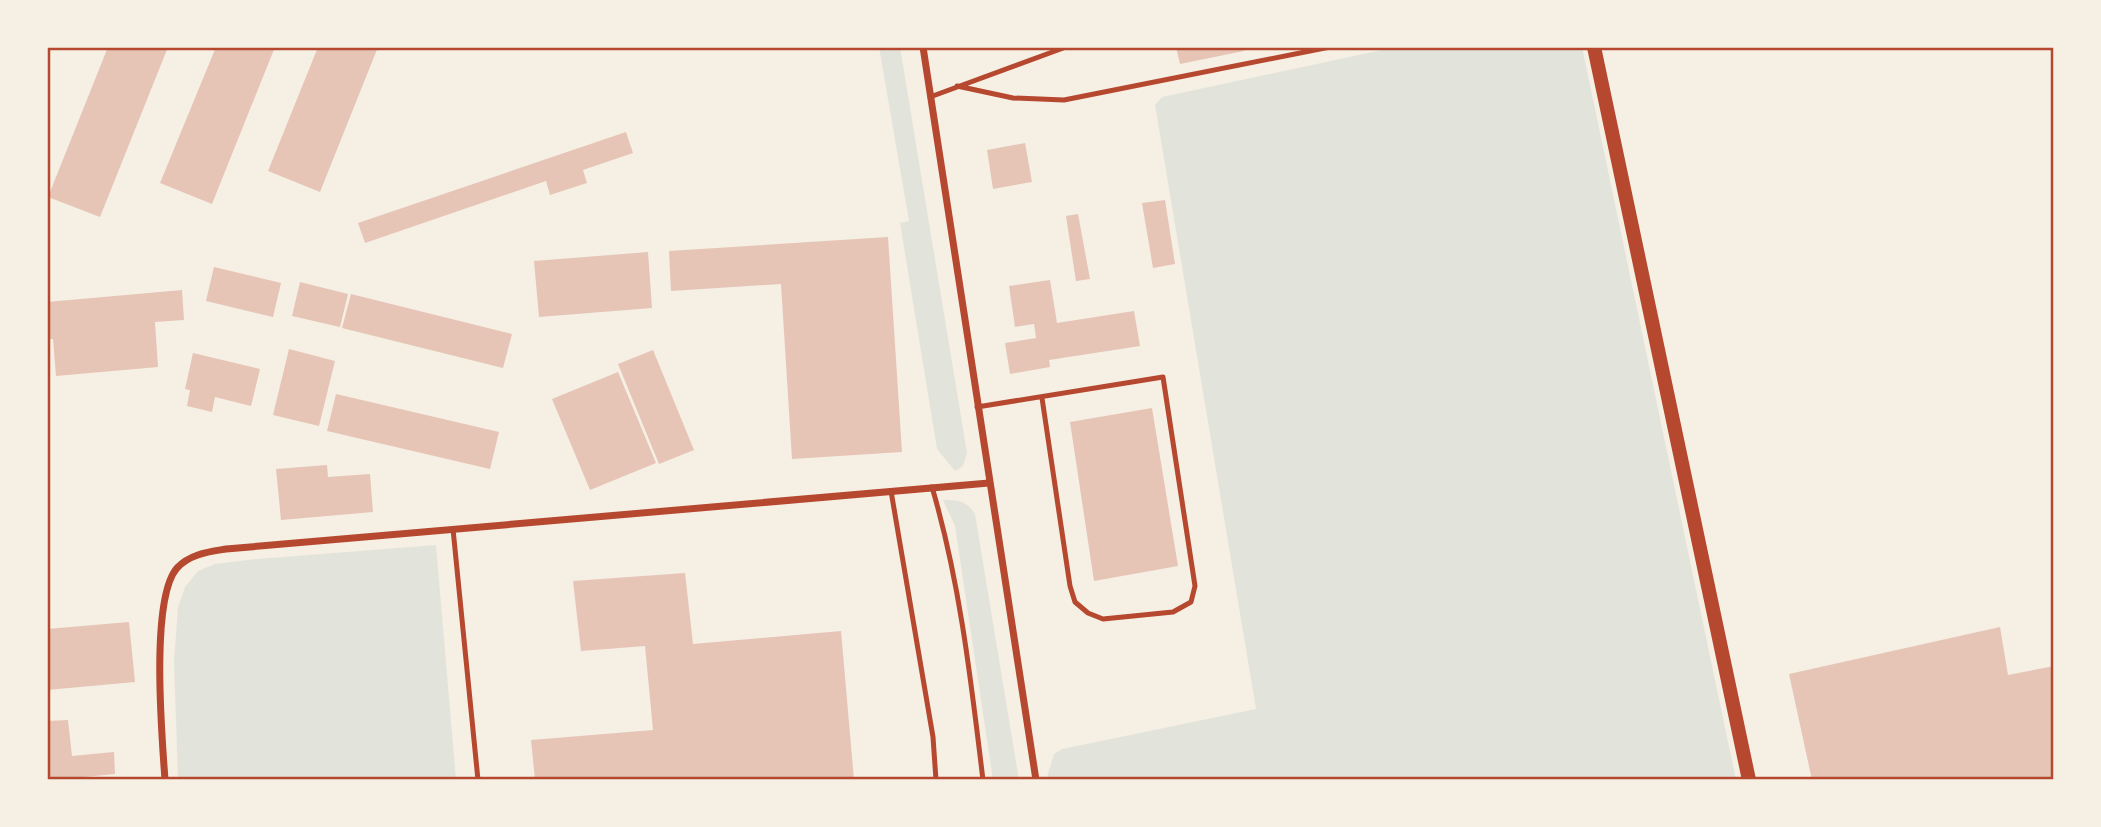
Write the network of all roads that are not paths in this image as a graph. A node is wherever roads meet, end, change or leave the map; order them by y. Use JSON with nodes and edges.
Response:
{"nodes":[{"id":1,"x":923,"y":47,"type":"edge"},
{"id":2,"x":1066,"y":47,"type":"edge"},
{"id":3,"x":1330,"y":47,"type":"edge"},
{"id":4,"x":1594,"y":47,"type":"edge"},
{"id":5,"x":957,"y":86,"type":"junction"},
{"id":6,"x":930,"y":97,"type":"junction"},
{"id":7,"x":1042,"y":398,"type":"junction"},
{"id":8,"x":977,"y":407,"type":"junction"},
{"id":9,"x":989,"y":482,"type":"junction"},
{"id":10,"x":932,"y":487,"type":"junction"},
{"id":11,"x":891,"y":491,"type":"junction"},
{"id":12,"x":453,"y":529,"type":"junction"},
{"id":13,"x":165,"y":780,"type":"edge"},
{"id":14,"x":478,"y":780,"type":"edge"},
{"id":15,"x":936,"y":780,"type":"edge"},
{"id":16,"x":983,"y":780,"type":"edge"},
{"id":17,"x":1035,"y":780,"type":"edge"},
{"id":18,"x":1749,"y":780,"type":"edge"}],
"edges":[{"from":1,"to":6,"type":"street"},
{"from":2,"to":5,"type":"lane"},
{"from":3,"to":5,"type":"lane"},
{"from":4,"to":18,"type":"main road"},
{"from":5,"to":6,"type":"lane"},
{"from":6,"to":8,"type":"street"},
{"from":7,"to":7,"type":"lane"},
{"from":7,"to":8,"type":"lane"},
{"from":8,"to":9,"type":"street"},
{"from":9,"to":10,"type":"street"},
{"from":9,"to":17,"type":"street"},
{"from":10,"to":11,"type":"street"},
{"from":10,"to":16,"type":"lane"},
{"from":11,"to":12,"type":"street"},
{"from":11,"to":15,"type":"lane"},
{"from":12,"to":13,"type":"street"},
{"from":12,"to":14,"type":"lane"}]}
